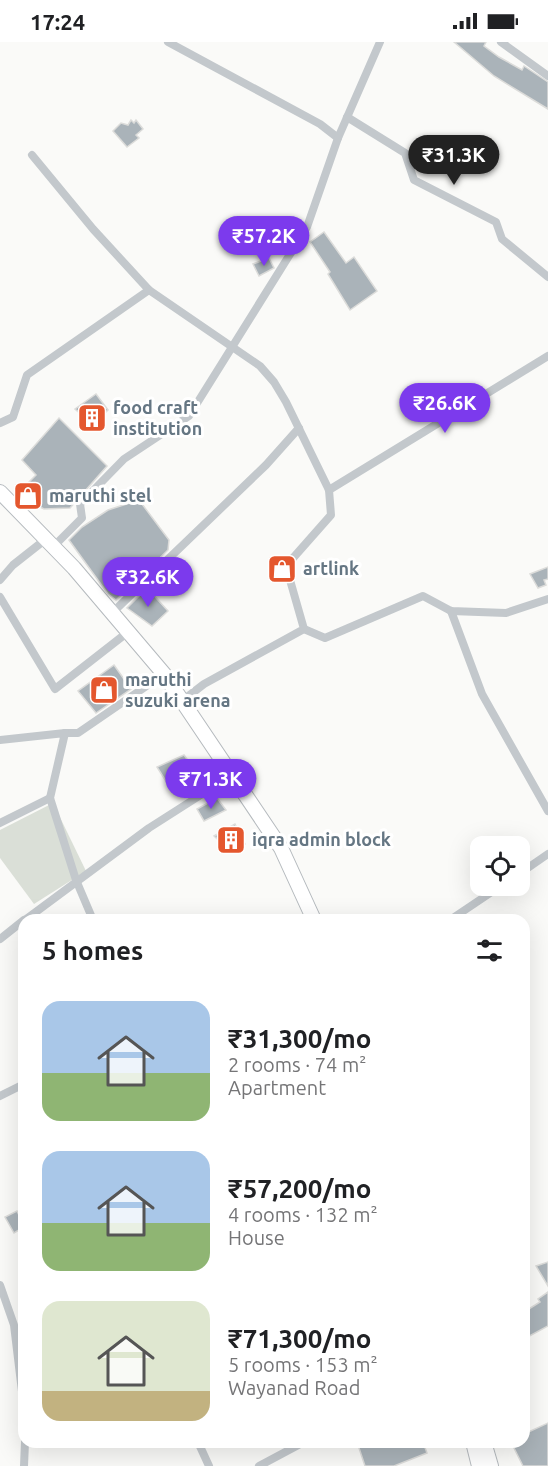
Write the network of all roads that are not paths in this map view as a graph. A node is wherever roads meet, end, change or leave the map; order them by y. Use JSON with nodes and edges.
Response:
{"nodes":[{"id":1,"x":168,"y":42,"type":"edge"},
{"id":2,"x":380,"y":42,"type":"edge"},
{"id":3,"x":501,"y":42,"type":"edge"},
{"id":4,"x":548,"y":76,"type":"edge"},
{"id":5,"x":347,"y":117,"type":"junction"},
{"id":6,"x":338,"y":138,"type":"junction"},
{"id":7,"x":32,"y":155,"type":"dead end"},
{"id":8,"x":548,"y":277,"type":"edge"},
{"id":9,"x":149,"y":290,"type":"junction"},
{"id":10,"x":231,"y":347,"type":"junction"},
{"id":11,"x":548,"y":356,"type":"edge"},
{"id":12,"x":0,"y":423,"type":"edge"},
{"id":13,"x":299,"y":428,"type":"junction"},
{"id":14,"x":329,"y":490,"type":"junction"},
{"id":15,"x":0,"y":492,"type":"edge"},
{"id":16,"x":50,"y":543,"type":"junction"},
{"id":17,"x":0,"y":580,"type":"edge"},
{"id":18,"x":0,"y":597,"type":"edge"},
{"id":19,"x":548,"y":599,"type":"edge"},
{"id":20,"x":451,"y":611,"type":"junction"},
{"id":21,"x":112,"y":613,"type":"junction"},
{"id":22,"x":304,"y":629,"type":"junction"},
{"id":23,"x":128,"y":632,"type":"junction"},
{"id":24,"x":164,"y":674,"type":"junction"},
{"id":25,"x":182,"y":701,"type":"junction"},
{"id":26,"x":65,"y":733,"type":"junction"},
{"id":27,"x":0,"y":740,"type":"edge"},
{"id":28,"x":232,"y":775,"type":"junction"},
{"id":29,"x":544,"y":796,"type":"edge"},
{"id":30,"x":50,"y":798,"type":"junction"},
{"id":31,"x":548,"y":811,"type":"edge"},
{"id":32,"x":0,"y":823,"type":"edge"},
{"id":33,"x":548,"y":854,"type":"edge"},
{"id":34,"x":530,"y":866,"type":"edge"},
{"id":35,"x":76,"y":880,"type":"junction"},
{"id":36,"x":486,"y":896,"type":"edge"},
{"id":37,"x":32,"y":914,"type":"edge"},
{"id":38,"x":90,"y":914,"type":"edge"},
{"id":39,"x":311,"y":914,"type":"edge"},
{"id":40,"x":459,"y":914,"type":"edge"},
{"id":41,"x":18,"y":925,"type":"edge"},
{"id":42,"x":0,"y":939,"type":"edge"},
{"id":43,"x":18,"y":1086,"type":"edge"},
{"id":44,"x":0,"y":1096,"type":"edge"},
{"id":45,"x":0,"y":1285,"type":"edge"},
{"id":46,"x":18,"y":1358,"type":"edge"},
{"id":47,"x":25,"y":1448,"type":"edge"},
{"id":48,"x":201,"y":1448,"type":"edge"},
{"id":49,"x":293,"y":1448,"type":"edge"},
{"id":50,"x":474,"y":1448,"type":"edge"},
{"id":51,"x":486,"y":1448,"type":"edge"},
{"id":52,"x":24,"y":1466,"type":"edge"},
{"id":53,"x":209,"y":1466,"type":"edge"},
{"id":54,"x":260,"y":1466,"type":"edge"},
{"id":55,"x":479,"y":1466,"type":"edge"},
{"id":56,"x":491,"y":1466,"type":"edge"}],
"edges":[{"from":1,"to":6,"type":"street"},
{"from":2,"to":5,"type":"street"},
{"from":3,"to":4,"type":"street"},
{"from":5,"to":6,"type":"street"},
{"from":5,"to":8,"type":"street"},
{"from":6,"to":10,"type":"street"},
{"from":7,"to":9,"type":"street"},
{"from":9,"to":10,"type":"street"},
{"from":9,"to":12,"type":"street"},
{"from":10,"to":13,"type":"street"},
{"from":10,"to":16,"type":"street"},
{"from":11,"to":14,"type":"street"},
{"from":13,"to":14,"type":"street"},
{"from":13,"to":21,"type":"street"},
{"from":14,"to":22,"type":"street"},
{"from":15,"to":16,"type":"main road"},
{"from":16,"to":17,"type":"street"},
{"from":16,"to":21,"type":"main road"},
{"from":18,"to":23,"type":"street"},
{"from":19,"to":20,"type":"street"},
{"from":20,"to":22,"type":"street"},
{"from":20,"to":29,"type":"street"},
{"from":21,"to":23,"type":"main road"},
{"from":22,"to":25,"type":"street"},
{"from":23,"to":24,"type":"main road"},
{"from":24,"to":25,"type":"main road"},
{"from":24,"to":26,"type":"street"},
{"from":25,"to":28,"type":"main road"},
{"from":26,"to":27,"type":"street"},
{"from":26,"to":30,"type":"street"},
{"from":28,"to":35,"type":"street"},
{"from":28,"to":39,"type":"main road"},
{"from":29,"to":31,"type":"street"},
{"from":30,"to":32,"type":"street"},
{"from":30,"to":35,"type":"street"},
{"from":33,"to":34,"type":"street"},
{"from":35,"to":37,"type":"street"},
{"from":35,"to":38,"type":"street"},
{"from":36,"to":40,"type":"street"},
{"from":41,"to":42,"type":"street"},
{"from":43,"to":44,"type":"street"},
{"from":45,"to":46,"type":"street"},
{"from":47,"to":52,"type":"street"},
{"from":48,"to":53,"type":"street"},
{"from":49,"to":54,"type":"street"},
{"from":50,"to":55,"type":"main road"},
{"from":51,"to":56,"type":"main road"}]}
